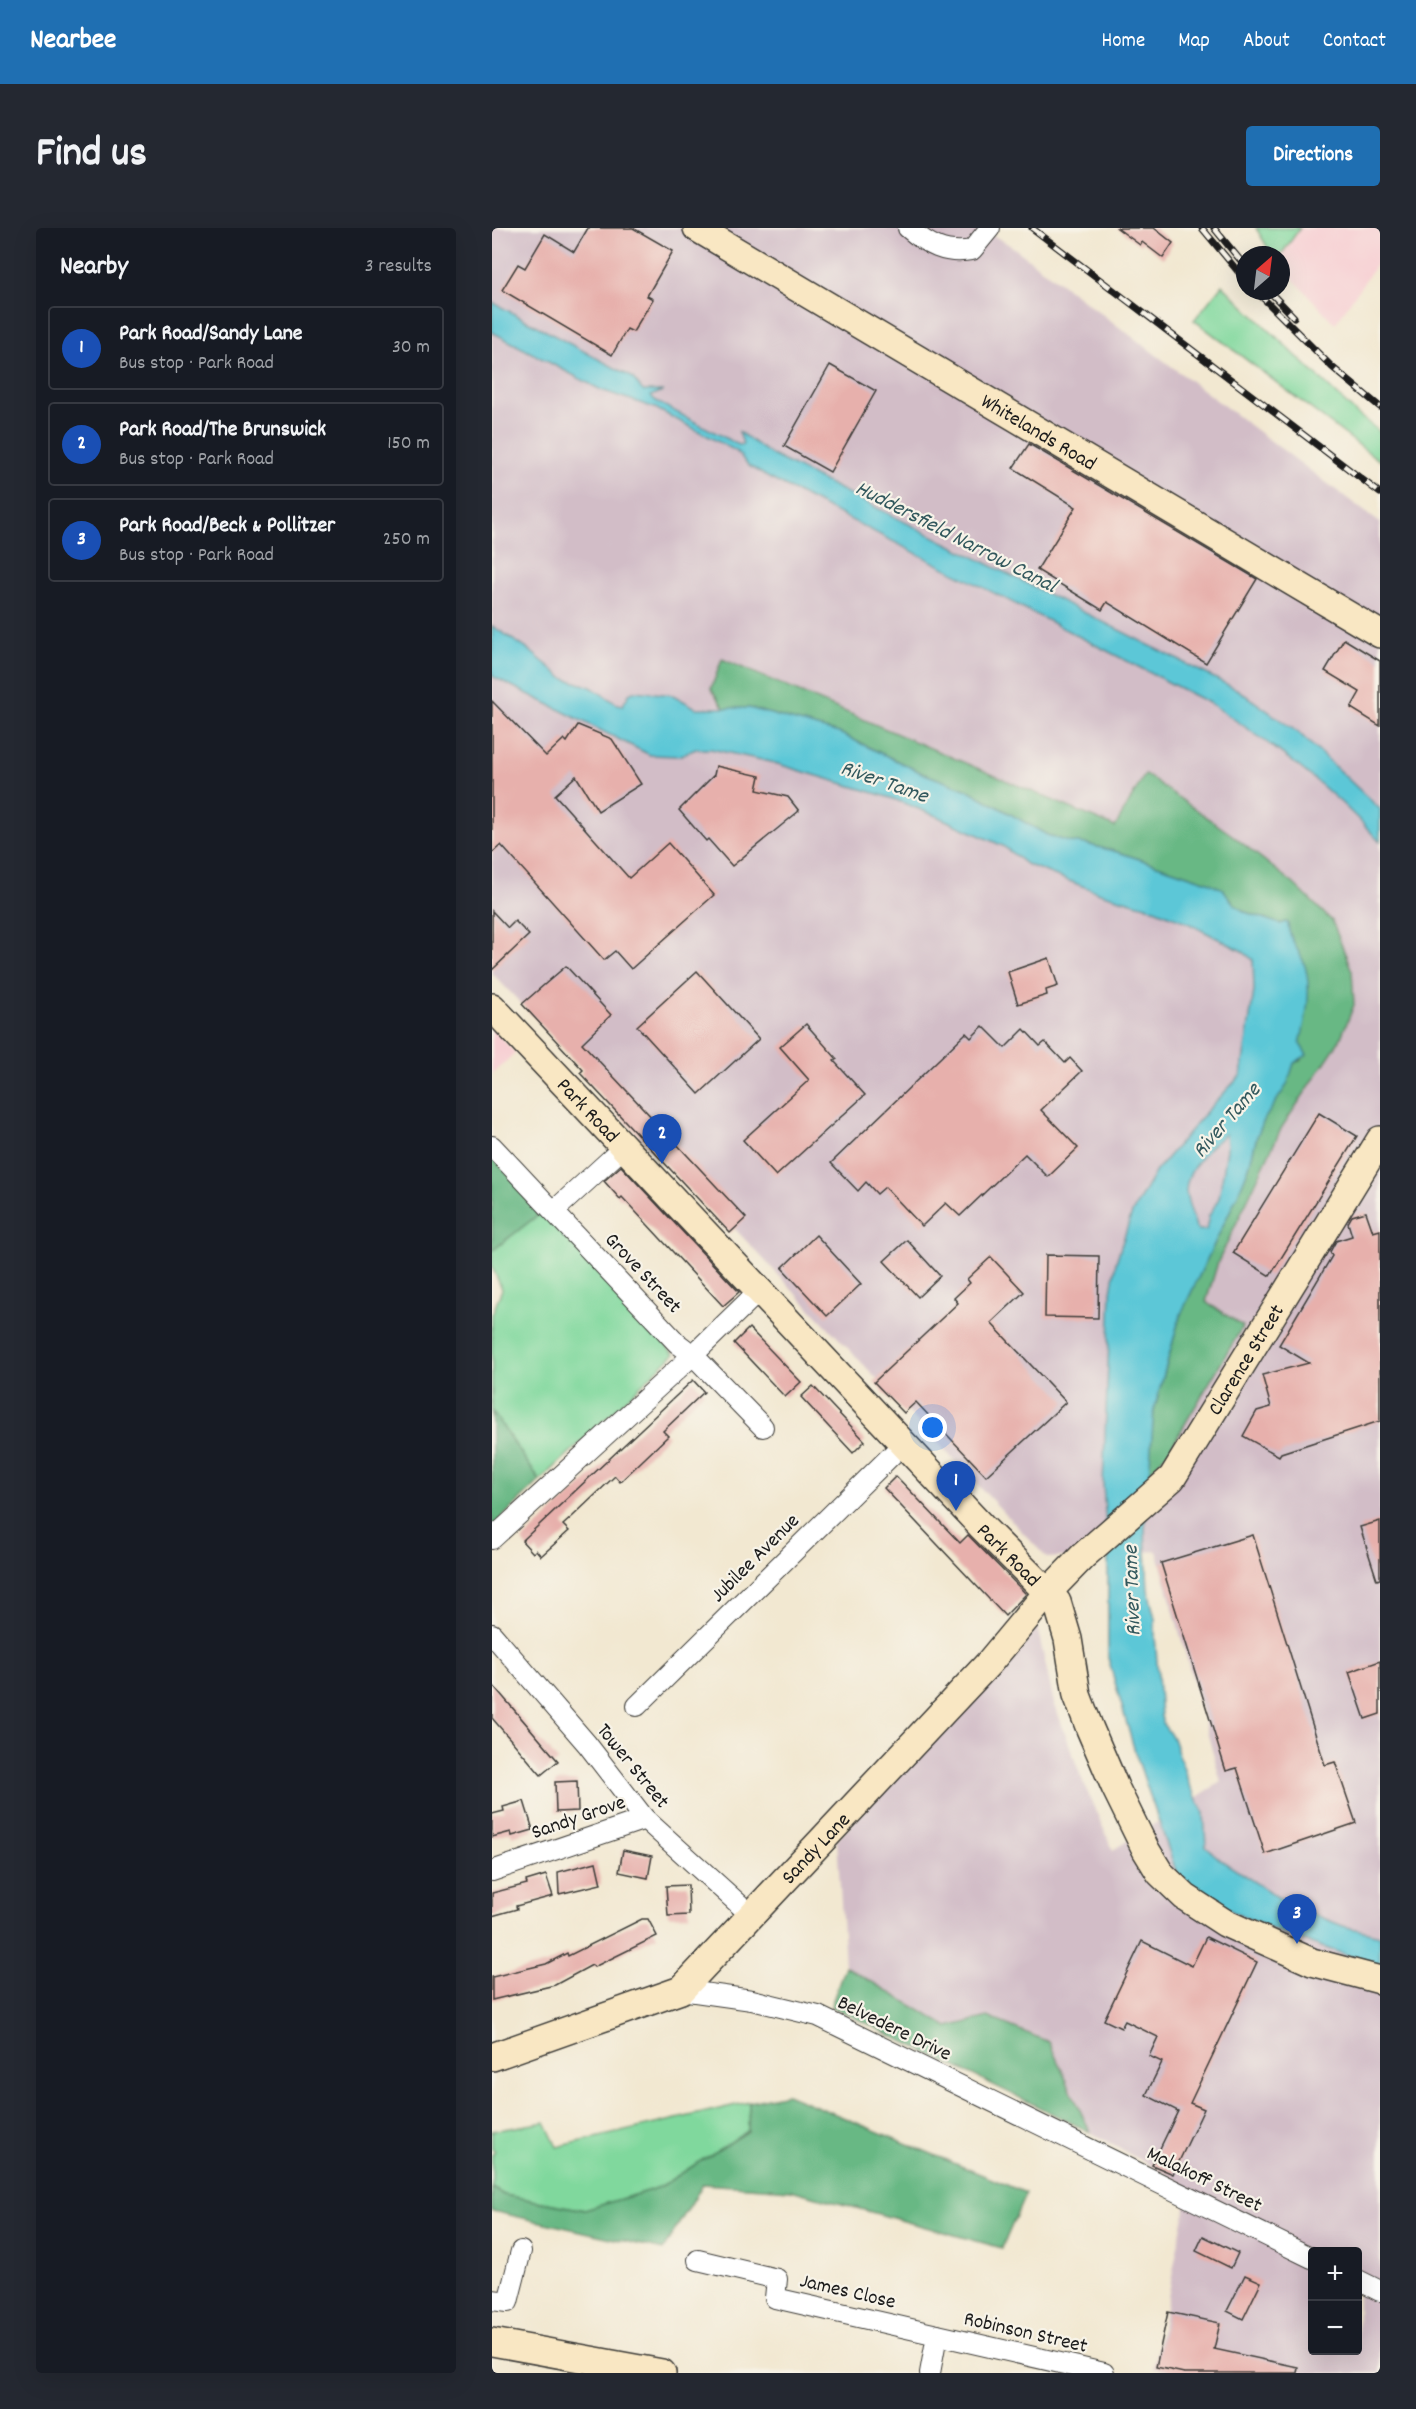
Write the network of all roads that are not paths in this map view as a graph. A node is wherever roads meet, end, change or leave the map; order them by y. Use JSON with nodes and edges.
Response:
{"nodes":[{"id":1,"x":697,"y":228,"type":"edge"},
{"id":2,"x":908,"y":228,"type":"edge"},
{"id":3,"x":990,"y":228,"type":"edge"},
{"id":4,"x":1380,"y":634,"type":"edge"},
{"id":5,"x":492,"y":1006,"type":"edge"},
{"id":6,"x":1380,"y":1140,"type":"edge"},
{"id":7,"x":492,"y":1146,"type":"edge"},
{"id":8,"x":624,"y":1147,"type":"junction"},
{"id":9,"x":554,"y":1210,"type":"junction"},
{"id":10,"x":760,"y":1290,"type":"junction"},
{"id":11,"x":693,"y":1355,"type":"junction"},
{"id":12,"x":763,"y":1427,"type":"dead end"},
{"id":13,"x":903,"y":1443,"type":"junction"},
{"id":14,"x":492,"y":1539,"type":"edge"},
{"id":15,"x":1083,"y":1556,"type":"joint"},
{"id":16,"x":1048,"y":1592,"type":"junction"},
{"id":17,"x":492,"y":1634,"type":"edge"},
{"id":18,"x":637,"y":1706,"type":"dead end"},
{"id":19,"x":645,"y":1819,"type":"junction"},
{"id":20,"x":492,"y":1870,"type":"edge"},
{"id":21,"x":751,"y":1915,"type":"junction"},
{"id":22,"x":1380,"y":1980,"type":"edge"},
{"id":23,"x":681,"y":1990,"type":"junction"},
{"id":24,"x":492,"y":2057,"type":"edge"},
{"id":25,"x":1076,"y":2142,"type":"joint"},
{"id":26,"x":521,"y":2251,"type":"dead end"},
{"id":27,"x":1308,"y":2256,"type":"edge"},
{"id":28,"x":699,"y":2260,"type":"dead end"},
{"id":29,"x":1362,"y":2282,"type":"edge"},
{"id":30,"x":1380,"y":2291,"type":"edge"},
{"id":31,"x":492,"y":2300,"type":"edge"},
{"id":32,"x":938,"y":2335,"type":"junction"},
{"id":33,"x":492,"y":2342,"type":"edge"},
{"id":34,"x":662,"y":2373,"type":"edge"},
{"id":35,"x":930,"y":2373,"type":"edge"},
{"id":36,"x":1104,"y":2373,"type":"edge"}],
"edges":[{"from":1,"to":4,"type":"main road","name":"Whitelands Road"},
{"from":2,"to":3,"type":"street"},
{"from":5,"to":8,"type":"main road","name":"Park Road"},
{"from":6,"to":15,"type":"main road","name":"Clarence Street"},
{"from":7,"to":9,"type":"street","name":"Grove Street"},
{"from":8,"to":9,"type":"street"},
{"from":8,"to":10,"type":"main road","name":"Park Road"},
{"from":9,"to":11,"type":"street","name":"Grove Street"},
{"from":10,"to":11,"type":"street"},
{"from":10,"to":13,"type":"main road","name":"Park Road"},
{"from":11,"to":12,"type":"street","name":"Grove Street"},
{"from":11,"to":14,"type":"street"},
{"from":13,"to":16,"type":"main road","name":"Park Road"},
{"from":13,"to":18,"type":"street","name":"Jubilee Avenue"},
{"from":15,"to":16,"type":"main road","name":"Sandy Lane"},
{"from":16,"to":21,"type":"main road","name":"Sandy Lane"},
{"from":16,"to":22,"type":"main road","name":"Park Road"},
{"from":17,"to":19,"type":"street","name":"Tower Street"},
{"from":19,"to":20,"type":"street","name":"Sandy Grove"},
{"from":19,"to":21,"type":"street","name":"Tower Street"},
{"from":21,"to":23,"type":"main road","name":"Sandy Lane"},
{"from":23,"to":24,"type":"main road","name":"Sandy Lane"},
{"from":23,"to":25,"type":"street","name":"Belvedere Drive"},
{"from":25,"to":27,"type":"street","name":"Malakoff Street"},
{"from":26,"to":31,"type":"street"},
{"from":28,"to":32,"type":"street","name":"James Close"},
{"from":29,"to":30,"type":"street"},
{"from":32,"to":35,"type":"street"},
{"from":32,"to":36,"type":"street","name":"Robinson Street"},
{"from":33,"to":34,"type":"main road"}]}
